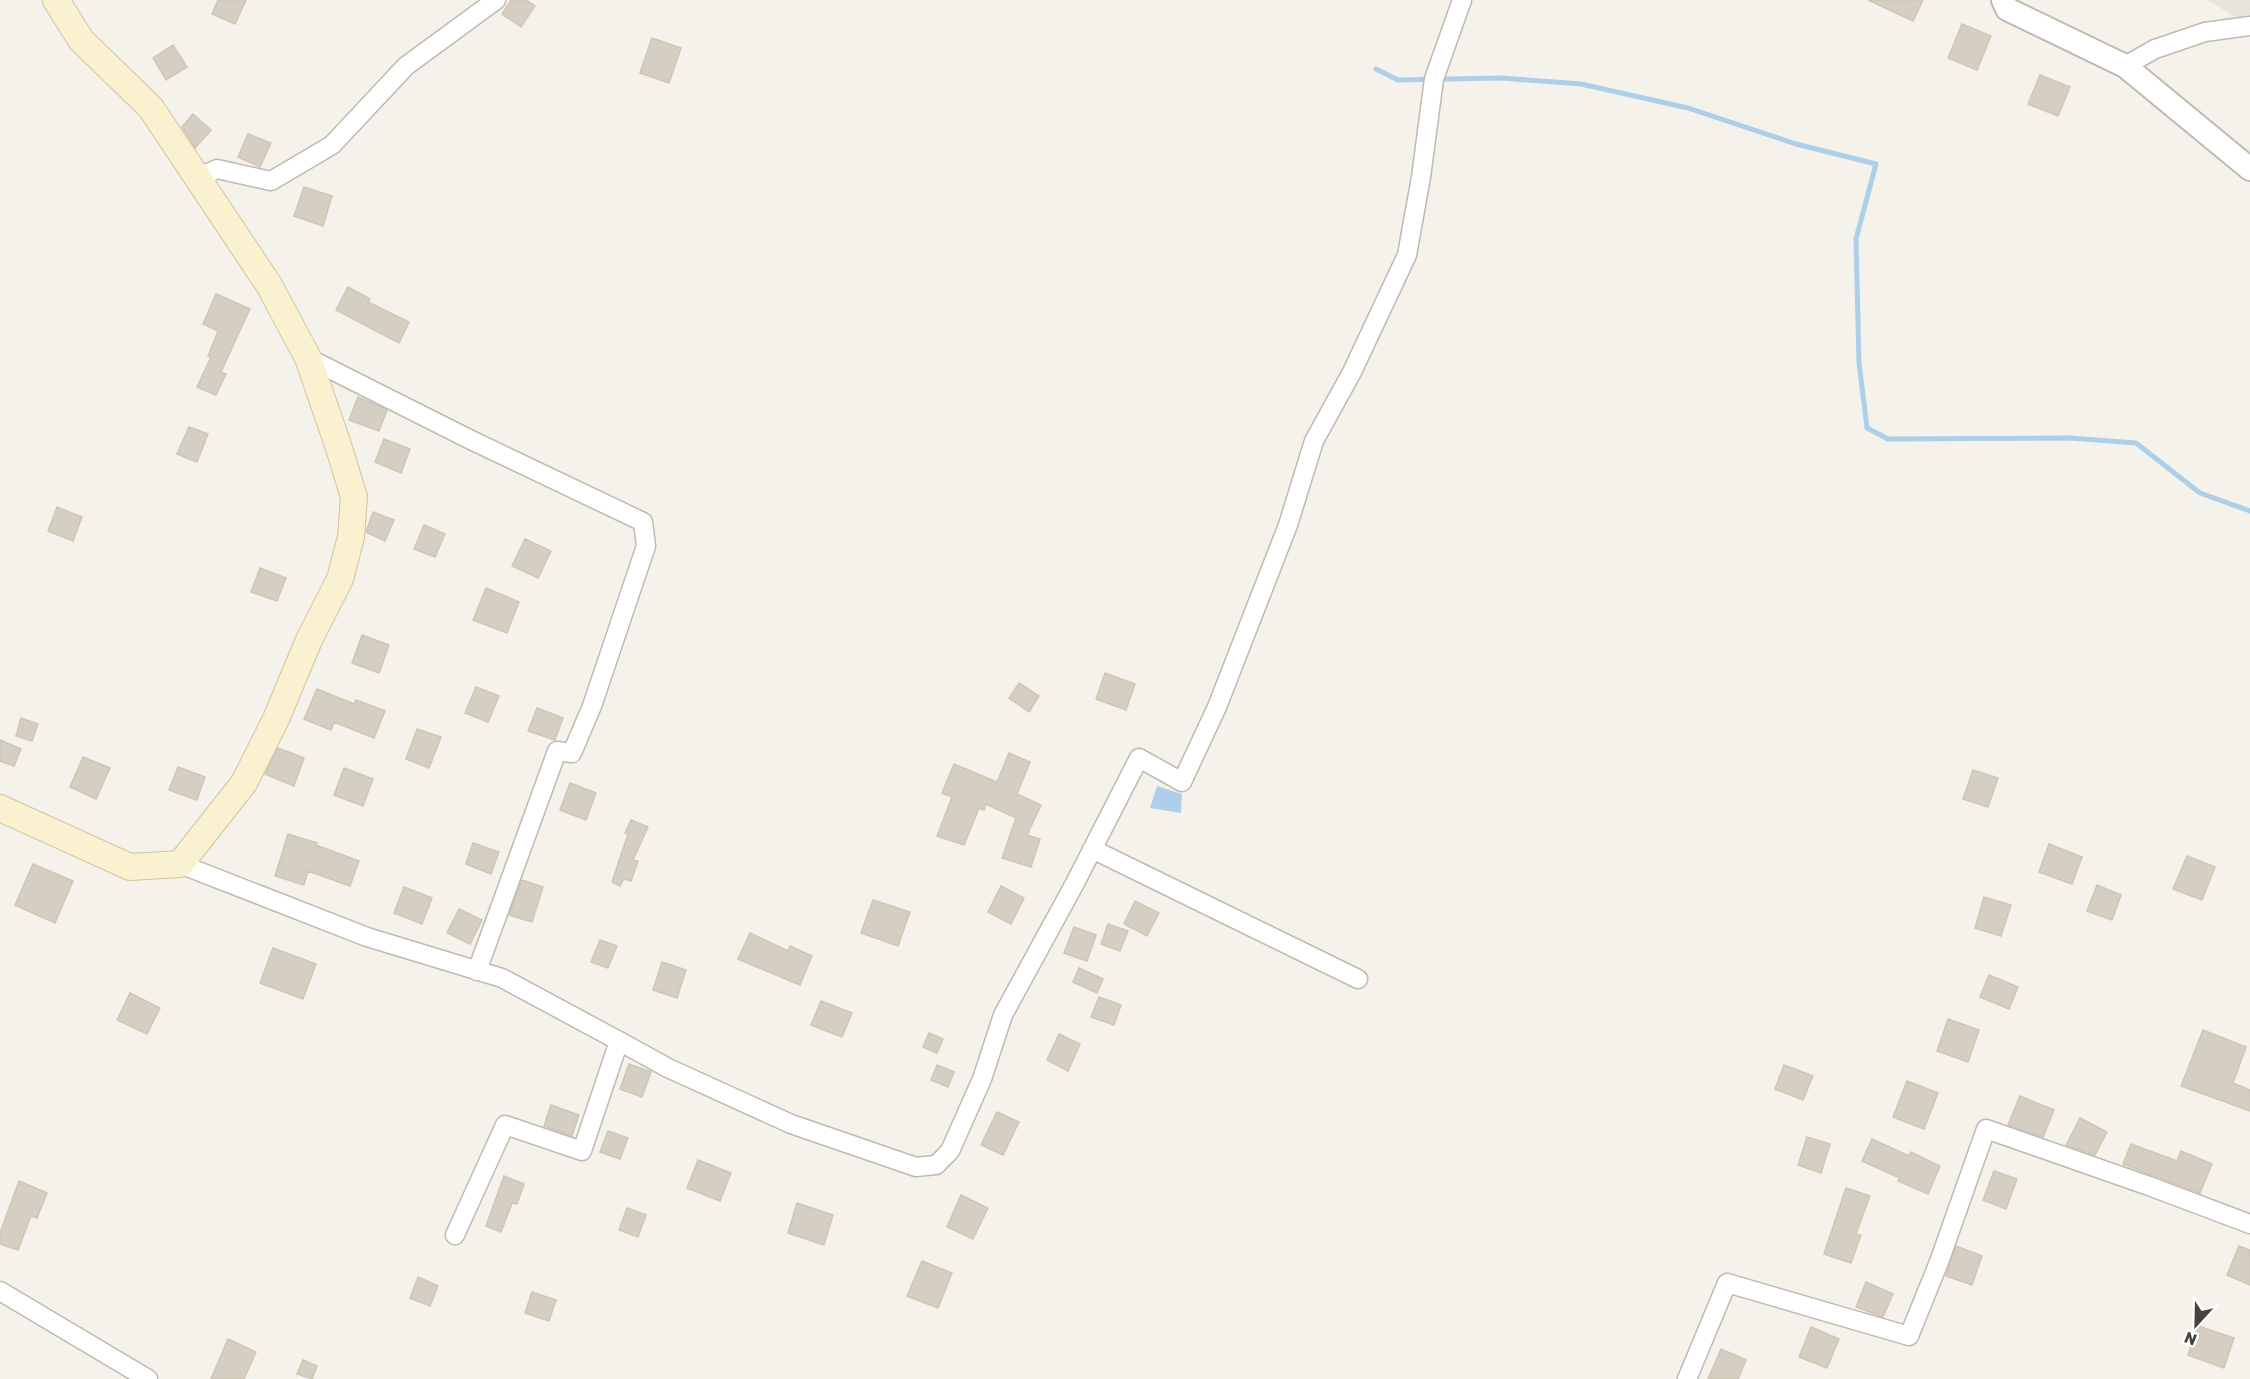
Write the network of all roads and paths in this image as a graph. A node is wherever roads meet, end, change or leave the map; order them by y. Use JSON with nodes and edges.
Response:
{"nodes":[{"id":1,"x":56,"y":0,"type":"edge"},
{"id":2,"x":496,"y":0,"type":"edge"},
{"id":3,"x":1462,"y":0,"type":"edge"},
{"id":4,"x":2003,"y":0,"type":"edge"},
{"id":5,"x":2250,"y":26,"type":"edge"},
{"id":6,"x":2125,"y":66,"type":"junction"},
{"id":7,"x":2250,"y":169,"type":"edge"},
{"id":8,"x":199,"y":177,"type":"junction"},
{"id":9,"x":308,"y":358,"type":"junction"},
{"id":10,"x":0,"y":808,"type":"edge"},
{"id":11,"x":1092,"y":849,"type":"junction"},
{"id":12,"x":180,"y":864,"type":"junction"},
{"id":13,"x":477,"y":970,"type":"junction"},
{"id":14,"x":1358,"y":979,"type":"dead end"},
{"id":15,"x":619,"y":1041,"type":"junction"},
{"id":16,"x":2250,"y":1224,"type":"edge"},
{"id":17,"x":455,"y":1235,"type":"dead end"},
{"id":18,"x":0,"y":1291,"type":"edge"},
{"id":19,"x":148,"y":1379,"type":"edge"},
{"id":20,"x":1687,"y":1379,"type":"edge"}],
"edges":[{"from":1,"to":8,"type":"main road"},
{"from":2,"to":8,"type":"street"},
{"from":3,"to":11,"type":"street"},
{"from":4,"to":6,"type":"street"},
{"from":5,"to":6,"type":"street"},
{"from":6,"to":7,"type":"street"},
{"from":8,"to":9,"type":"main road"},
{"from":9,"to":12,"type":"main road"},
{"from":9,"to":13,"type":"street"},
{"from":10,"to":12,"type":"main road"},
{"from":11,"to":14,"type":"street"},
{"from":11,"to":15,"type":"street"},
{"from":12,"to":13,"type":"street"},
{"from":13,"to":15,"type":"street"},
{"from":15,"to":17,"type":"street"},
{"from":16,"to":20,"type":"street"},
{"from":18,"to":19,"type":"street"}]}
